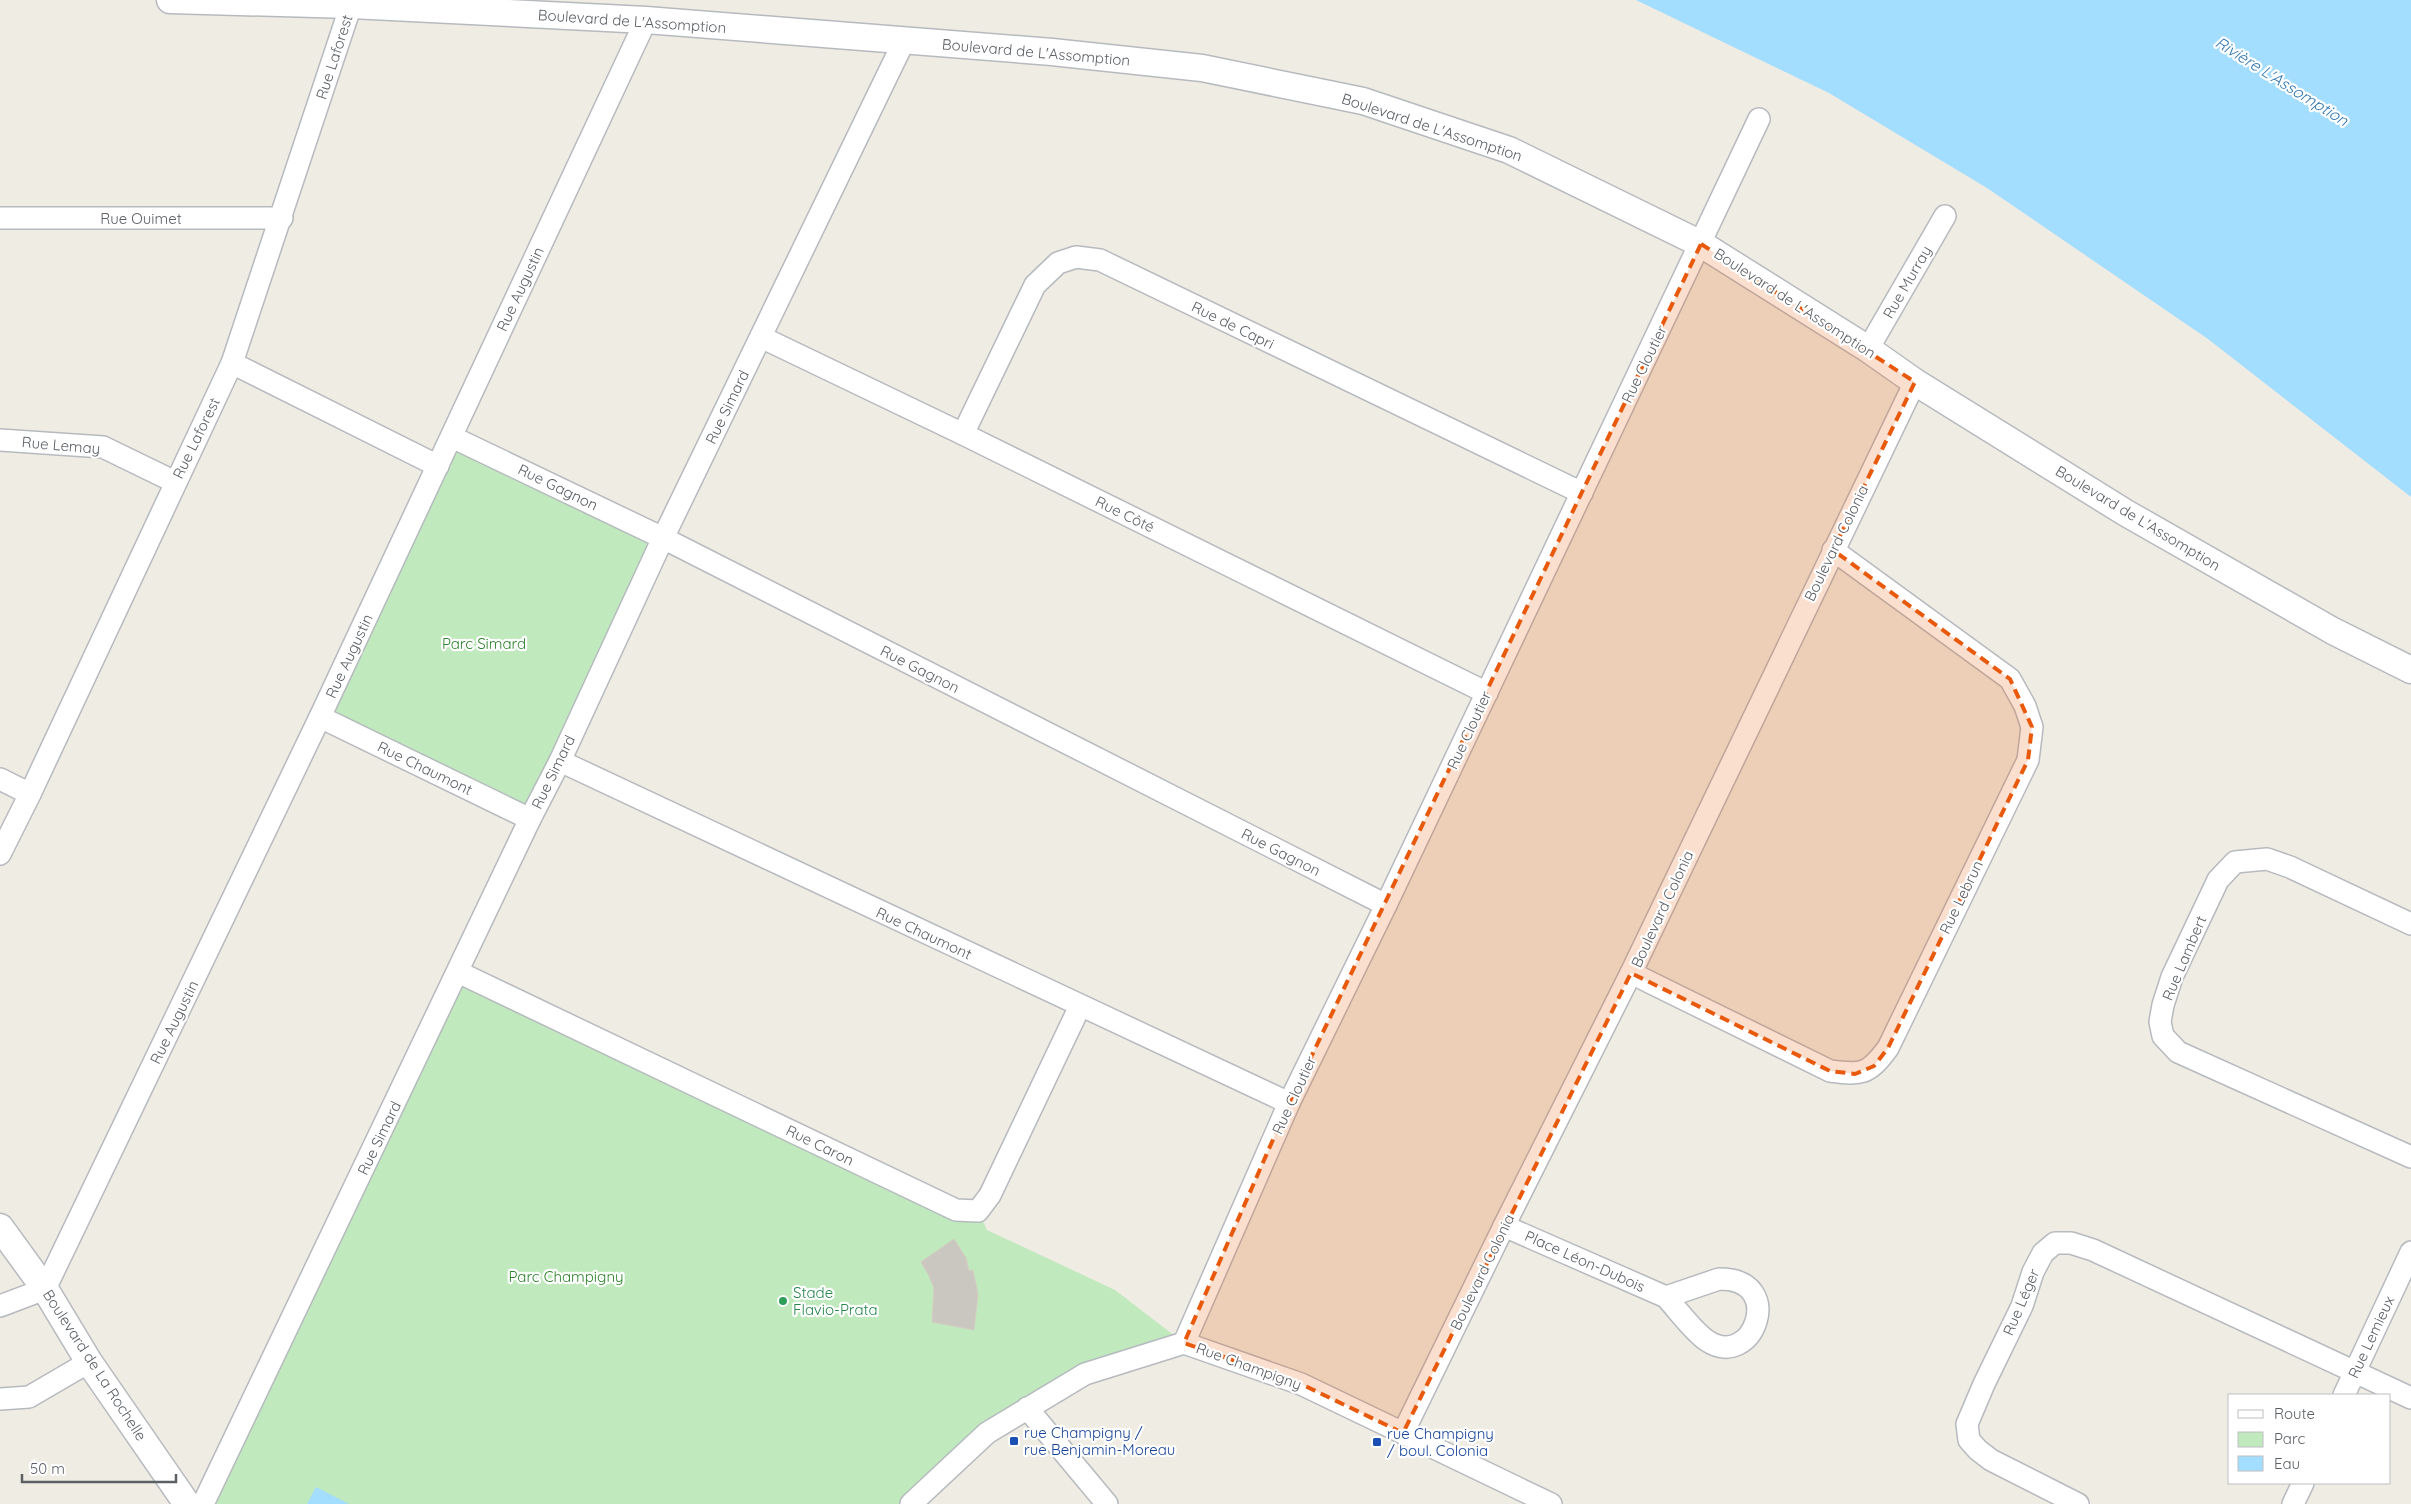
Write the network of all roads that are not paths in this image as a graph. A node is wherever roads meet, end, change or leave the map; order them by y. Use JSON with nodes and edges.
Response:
{"nodes":[{"id":1,"x":170,"y":0,"type":"edge"},
{"id":2,"x":352,"y":5,"type":"junction"},
{"id":3,"x":646,"y":20,"type":"junction"},
{"id":4,"x":904,"y":41,"type":"junction"},
{"id":5,"x":1759,"y":119,"type":"dead end"},
{"id":6,"x":1945,"y":216,"type":"dead end"},
{"id":7,"x":0,"y":218,"type":"edge"},
{"id":8,"x":282,"y":218,"type":"junction"},
{"id":9,"x":1701,"y":244,"type":"junction"},
{"id":10,"x":761,"y":338,"type":"junction"},
{"id":11,"x":1868,"y":349,"type":"junction"},
{"id":12,"x":232,"y":363,"type":"junction"},
{"id":13,"x":1915,"y":382,"type":"junction"},
{"id":14,"x":963,"y":434,"type":"junction"},
{"id":15,"x":452,"y":437,"type":"junction"},
{"id":16,"x":0,"y":440,"type":"edge"},
{"id":17,"x":438,"y":466,"type":"junction"},
{"id":18,"x":175,"y":482,"type":"junction"},
{"id":19,"x":1582,"y":493,"type":"junction"},
{"id":20,"x":663,"y":538,"type":"junction"},
{"id":21,"x":1833,"y":550,"type":"junction"},
{"id":22,"x":2411,"y":670,"type":"edge"},
{"id":23,"x":1487,"y":693,"type":"junction"},
{"id":24,"x":320,"y":717,"type":"junction"},
{"id":25,"x":560,"y":761,"type":"junction"},
{"id":26,"x":0,"y":779,"type":"edge"},
{"id":27,"x":30,"y":794,"type":"junction"},
{"id":28,"x":530,"y":819,"type":"junction"},
{"id":29,"x":0,"y":854,"type":"edge"},
{"id":30,"x":1386,"y":906,"type":"junction"},
{"id":31,"x":2411,"y":924,"type":"edge"},
{"id":32,"x":458,"y":972,"type":"junction"},
{"id":33,"x":1631,"y":973,"type":"junction"},
{"id":34,"x":1080,"y":1006,"type":"junction"},
{"id":35,"x":1289,"y":1103,"type":"junction"},
{"id":36,"x":2411,"y":1157,"type":"edge"},
{"id":37,"x":1504,"y":1226,"type":"junction"},
{"id":38,"x":0,"y":1228,"type":"edge"},
{"id":39,"x":2411,"y":1252,"type":"edge"},
{"id":40,"x":45,"y":1289,"type":"junction"},
{"id":41,"x":1666,"y":1297,"type":"dead end"},
{"id":42,"x":0,"y":1306,"type":"edge"},
{"id":43,"x":1184,"y":1343,"type":"junction"},
{"id":44,"x":89,"y":1362,"type":"junction"},
{"id":45,"x":2355,"y":1372,"type":"junction"},
{"id":46,"x":2344,"y":1394,"type":"edge"},
{"id":47,"x":2411,"y":1398,"type":"edge"},
{"id":48,"x":0,"y":1399,"type":"edge"},
{"id":49,"x":1027,"y":1408,"type":"junction"},
{"id":50,"x":1403,"y":1433,"type":"junction"},
{"id":51,"x":2303,"y":1484,"type":"edge"},
{"id":52,"x":188,"y":1504,"type":"edge"},
{"id":53,"x":203,"y":1504,"type":"edge"},
{"id":54,"x":910,"y":1504,"type":"edge"},
{"id":55,"x":1107,"y":1504,"type":"edge"},
{"id":56,"x":1551,"y":1504,"type":"edge"},
{"id":57,"x":2078,"y":1504,"type":"edge"},
{"id":58,"x":2293,"y":1504,"type":"edge"}],
"edges":[{"from":1,"to":2,"type":"street","name":"Boulevard de L'Assomption"},
{"from":2,"to":3,"type":"street","name":"Boulevard de L'Assomption"},
{"from":2,"to":8,"type":"street","name":"Rue Laforest"},
{"from":3,"to":4,"type":"street","name":"Boulevard de L'Assomption"},
{"from":3,"to":15,"type":"street","name":"Rue Augustin"},
{"from":4,"to":9,"type":"street","name":"Boulevard de L'Assomption"},
{"from":4,"to":10,"type":"street","name":"Rue Simard"},
{"from":5,"to":9,"type":"street","name":"Rue Cloutier"},
{"from":6,"to":11,"type":"street","name":"Rue Murray"},
{"from":7,"to":8,"type":"street","name":"Rue Ouimet"},
{"from":8,"to":12,"type":"street","name":"Rue Laforest"},
{"from":9,"to":11,"type":"street","name":"Boulevard de L'Assomption"},
{"from":9,"to":19,"type":"street","name":"Rue Cloutier"},
{"from":10,"to":14,"type":"street","name":"Rue Côté"},
{"from":10,"to":20,"type":"street","name":"Rue Simard"},
{"from":11,"to":13,"type":"street","name":"Boulevard de L'Assomption"},
{"from":12,"to":17,"type":"street"},
{"from":12,"to":18,"type":"street","name":"Rue Laforest"},
{"from":13,"to":21,"type":"street","name":"Boulevard Colonia"},
{"from":13,"to":22,"type":"street","name":"Boulevard de L'Assomption"},
{"from":14,"to":19,"type":"street","name":"Rue de Capri"},
{"from":14,"to":23,"type":"street","name":"Rue Côté"},
{"from":15,"to":17,"type":"street","name":"Rue Augustin"},
{"from":15,"to":20,"type":"street","name":"Rue Gagnon"},
{"from":16,"to":18,"type":"street","name":"Rue Lemay"},
{"from":17,"to":24,"type":"street","name":"Rue Augustin"},
{"from":18,"to":27,"type":"street","name":"Rue Laforest"},
{"from":19,"to":23,"type":"street","name":"Rue Cloutier"},
{"from":20,"to":25,"type":"street","name":"Rue Simard"},
{"from":20,"to":30,"type":"street","name":"Rue Gagnon"},
{"from":21,"to":33,"type":"street","name":"Boulevard Colonia"},
{"from":21,"to":33,"type":"street","name":"Rue Lebrun"},
{"from":23,"to":30,"type":"street","name":"Rue Cloutier"},
{"from":24,"to":28,"type":"street","name":"Rue Chaumont"},
{"from":24,"to":40,"type":"street","name":"Rue Augustin"},
{"from":25,"to":28,"type":"street","name":"Rue Simard"},
{"from":25,"to":34,"type":"street","name":"Rue Chaumont"},
{"from":26,"to":27,"type":"street"},
{"from":27,"to":29,"type":"street","name":"Rue Laforest"},
{"from":28,"to":32,"type":"street","name":"Rue Simard"},
{"from":30,"to":35,"type":"street","name":"Rue Cloutier"},
{"from":31,"to":36,"type":"street","name":"Rue Lambert"},
{"from":32,"to":34,"type":"street","name":"Rue Caron"},
{"from":32,"to":53,"type":"street","name":"Rue Simard"},
{"from":33,"to":37,"type":"street","name":"Boulevard Colonia"},
{"from":34,"to":35,"type":"street","name":"Rue Chaumont"},
{"from":35,"to":43,"type":"street","name":"Rue Cloutier"},
{"from":37,"to":41,"type":"street","name":"Place Léon-Dubois"},
{"from":37,"to":50,"type":"street","name":"Boulevard Colonia"},
{"from":38,"to":40,"type":"street","name":"Boulevard de La Rochelle"},
{"from":39,"to":45,"type":"street","name":"Rue Lemieux"},
{"from":40,"to":42,"type":"street"},
{"from":40,"to":44,"type":"street","name":"Boulevard de La Rochelle"},
{"from":43,"to":49,"type":"street","name":"Rue Champigny"},
{"from":43,"to":50,"type":"street","name":"Rue Champigny"},
{"from":44,"to":48,"type":"street"},
{"from":44,"to":52,"type":"street","name":"Boulevard de La Rochelle"},
{"from":45,"to":46,"type":"street","name":"Rue Lemieux"},
{"from":45,"to":47,"type":"street"},
{"from":45,"to":57,"type":"street","name":"Rue Léger"},
{"from":49,"to":54,"type":"street","name":"Rue Champigny"},
{"from":49,"to":55,"type":"street"},
{"from":50,"to":56,"type":"street","name":"Rue Champigny"},
{"from":51,"to":58,"type":"street"}]}
